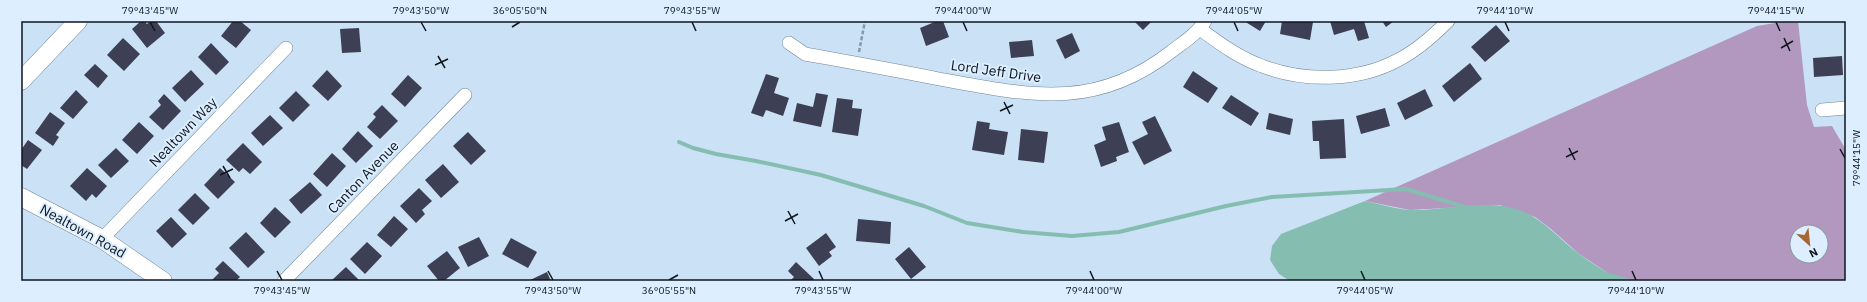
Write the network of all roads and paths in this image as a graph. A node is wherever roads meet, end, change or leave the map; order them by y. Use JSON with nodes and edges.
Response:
{"nodes":[{"id":1,"x":78,"y":21,"type":"edge"},
{"id":2,"x":866,"y":21,"type":"edge"},
{"id":3,"x":1448,"y":21,"type":"edge"},
{"id":4,"x":1202,"y":25,"type":"edge"},
{"id":5,"x":789,"y":43,"type":"dead end"},
{"id":6,"x":286,"y":48,"type":"dead end"},
{"id":7,"x":857,"y":64,"type":"junction"},
{"id":8,"x":21,"y":81,"type":"edge"},
{"id":9,"x":465,"y":95,"type":"dead end"},
{"id":10,"x":1846,"y":108,"type":"edge"},
{"id":11,"x":1822,"y":110,"type":"dead end"},
{"id":12,"x":21,"y":197,"type":"edge"},
{"id":13,"x":102,"y":239,"type":"junction"},
{"id":14,"x":162,"y":281,"type":"edge"},
{"id":15,"x":284,"y":281,"type":"edge"}],
"edges":[{"from":1,"to":8,"type":"street"},
{"from":2,"to":7,"type":"path"},
{"from":3,"to":4,"type":"street"},
{"from":4,"to":7,"type":"street","name":"Lord Jeff Drive"},
{"from":5,"to":7,"type":"street","name":"Lord Jeff Drive"},
{"from":6,"to":13,"type":"street","name":"Nealtown Way"},
{"from":9,"to":15,"type":"street","name":"Canton Avenue"},
{"from":10,"to":11,"type":"street"},
{"from":12,"to":13,"type":"street","name":"Nealtown Road"},
{"from":13,"to":14,"type":"street","name":"Nealtown Road"}]}
